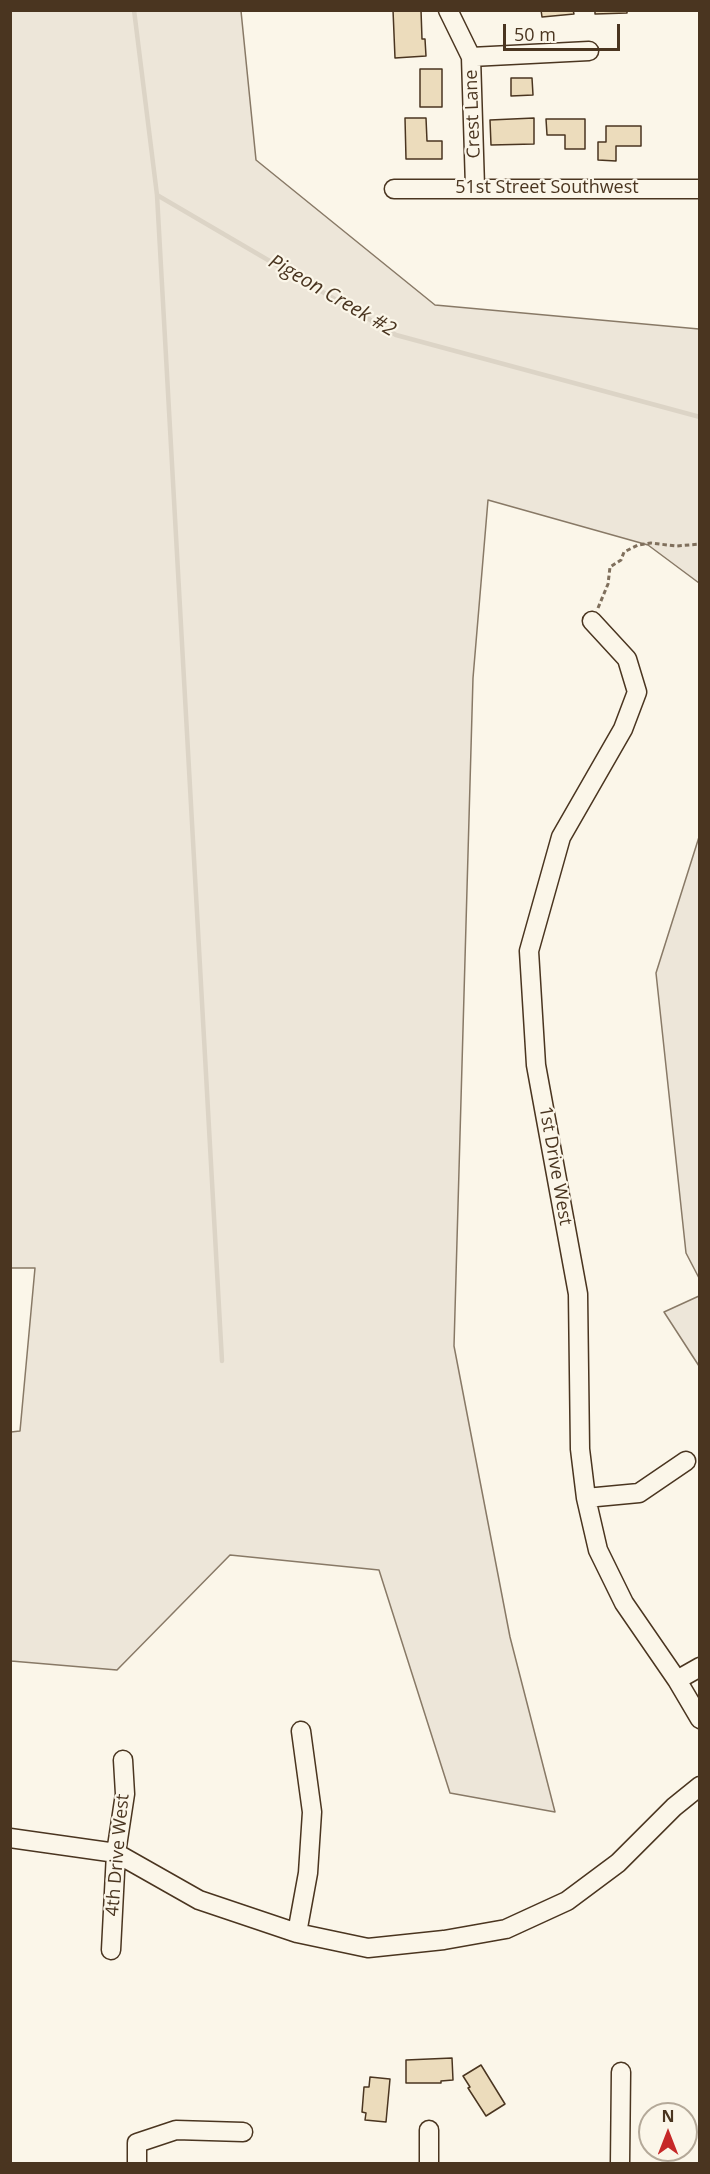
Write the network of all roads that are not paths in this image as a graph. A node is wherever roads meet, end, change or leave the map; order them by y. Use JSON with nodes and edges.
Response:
{"nodes":[{"id":1,"x":448,"y":10,"type":"edge"},
{"id":2,"x":589,"y":51,"type":"dead end"},
{"id":3,"x":471,"y":57,"type":"junction"},
{"id":4,"x":475,"y":187,"type":"junction"},
{"id":5,"x":394,"y":189,"type":"dead end"},
{"id":6,"x":699,"y":189,"type":"edge"},
{"id":7,"x":592,"y":621,"type":"road end"},
{"id":8,"x":687,"y":1461,"type":"dead end"},
{"id":9,"x":586,"y":1498,"type":"junction"},
{"id":10,"x":699,"y":1667,"type":"edge"},
{"id":11,"x":677,"y":1680,"type":"junction"},
{"id":12,"x":699,"y":1719,"type":"edge"},
{"id":13,"x":301,"y":1731,"type":"dead end"},
{"id":14,"x":123,"y":1760,"type":"dead end"},
{"id":15,"x":699,"y":1786,"type":"edge"},
{"id":16,"x":10,"y":1838,"type":"edge"},
{"id":17,"x":116,"y":1853,"type":"junction"},
{"id":18,"x":297,"y":1933,"type":"junction"},
{"id":19,"x":111,"y":1950,"type":"dead end"},
{"id":20,"x":621,"y":2072,"type":"dead end"},
{"id":21,"x":429,"y":2130,"type":"dead end"},
{"id":22,"x":243,"y":2132,"type":"dead end"},
{"id":23,"x":137,"y":2163,"type":"edge"},
{"id":24,"x":429,"y":2163,"type":"edge"},
{"id":25,"x":620,"y":2163,"type":"edge"}],
"edges":[{"from":1,"to":3,"type":"street","name":"Crest Lane"},
{"from":2,"to":3,"type":"street"},
{"from":3,"to":4,"type":"street","name":"Crest Lane"},
{"from":4,"to":5,"type":"street","name":"51st Street Southwest"},
{"from":4,"to":6,"type":"street","name":"51st Street Southwest"},
{"from":7,"to":9,"type":"street","name":"1st Drive West"},
{"from":8,"to":9,"type":"street"},
{"from":9,"to":11,"type":"street","name":"1st Drive West"},
{"from":10,"to":11,"type":"street"},
{"from":11,"to":12,"type":"street","name":"1st Drive West"},
{"from":13,"to":18,"type":"street"},
{"from":14,"to":17,"type":"street","name":"4th Drive West"},
{"from":15,"to":18,"type":"street"},
{"from":16,"to":17,"type":"street"},
{"from":17,"to":18,"type":"street"},
{"from":17,"to":19,"type":"street","name":"4th Drive West"},
{"from":20,"to":25,"type":"street"},
{"from":21,"to":24,"type":"street"},
{"from":22,"to":23,"type":"street"}]}
